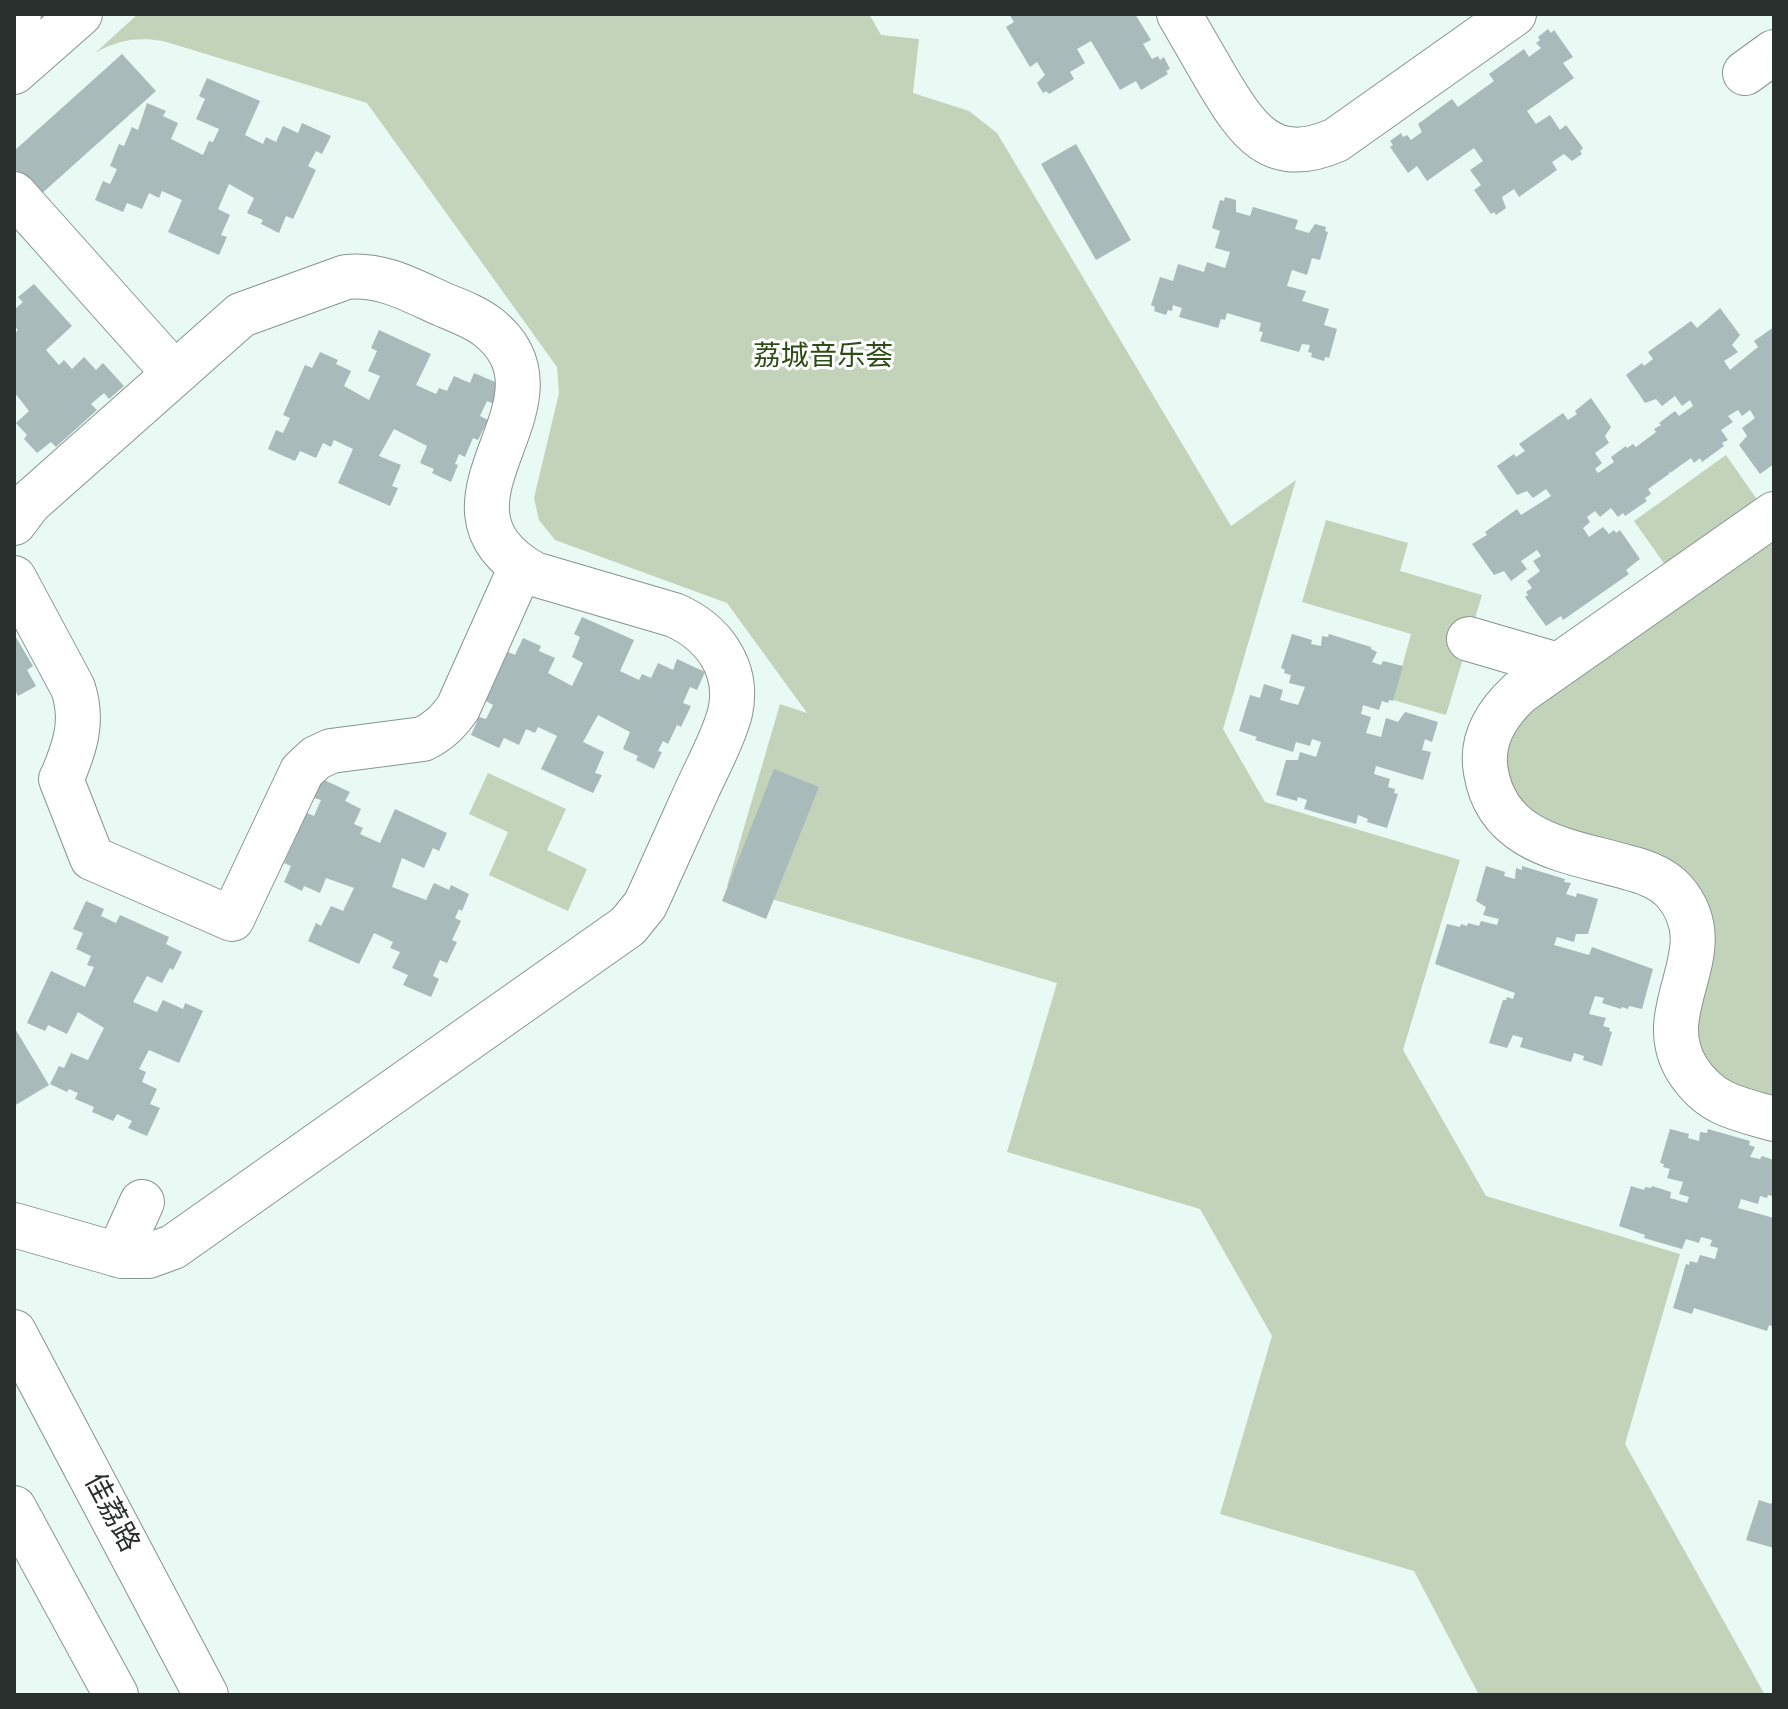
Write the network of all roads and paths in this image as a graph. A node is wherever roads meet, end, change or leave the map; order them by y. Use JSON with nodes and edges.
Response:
{"nodes":[{"id":1,"x":19,"y":14,"type":"edge"},
{"id":2,"x":80,"y":14,"type":"edge"},
{"id":3,"x":1179,"y":14,"type":"edge"},
{"id":4,"x":1514,"y":14,"type":"edge"},
{"id":5,"x":14,"y":19,"type":"edge"},
{"id":6,"x":14,"y":72,"type":"edge"},
{"id":7,"x":14,"y":194,"type":"edge"},
{"id":8,"x":174,"y":373,"type":"junction"},
{"id":9,"x":1774,"y":514,"type":"edge"},
{"id":10,"x":14,"y":523,"type":"edge"},
{"id":11,"x":521,"y":567,"type":"junction"},
{"id":12,"x":14,"y":578,"type":"edge"},
{"id":13,"x":1469,"y":639,"type":"dead end"},
{"id":14,"x":1558,"y":665,"type":"junction"},
{"id":15,"x":1774,"y":1119,"type":"edge"},
{"id":16,"x":142,"y":1202,"type":"dead end"},
{"id":17,"x":14,"y":1225,"type":"edge"},
{"id":18,"x":118,"y":1255,"type":"junction"},
{"id":19,"x":14,"y":1332,"type":"edge"},
{"id":20,"x":14,"y":1508,"type":"edge"},
{"id":21,"x":116,"y":1695,"type":"edge"},
{"id":22,"x":206,"y":1695,"type":"edge"}],
"edges":[{"from":1,"to":5,"type":"main road"},
{"from":2,"to":6,"type":"main road"},
{"from":3,"to":4,"type":"main road"},
{"from":7,"to":8,"type":"main road"},
{"from":8,"to":10,"type":"main road"},
{"from":8,"to":11,"type":"main road"},
{"from":9,"to":14,"type":"main road"},
{"from":11,"to":12,"type":"main road"},
{"from":11,"to":18,"type":"main road"},
{"from":13,"to":14,"type":"main road"},
{"from":14,"to":15,"type":"main road"},
{"from":16,"to":18,"type":"main road"},
{"from":17,"to":18,"type":"main road"},
{"from":19,"to":22,"type":"main road","name":"佳荔路"},
{"from":20,"to":21,"type":"main road"}]}
